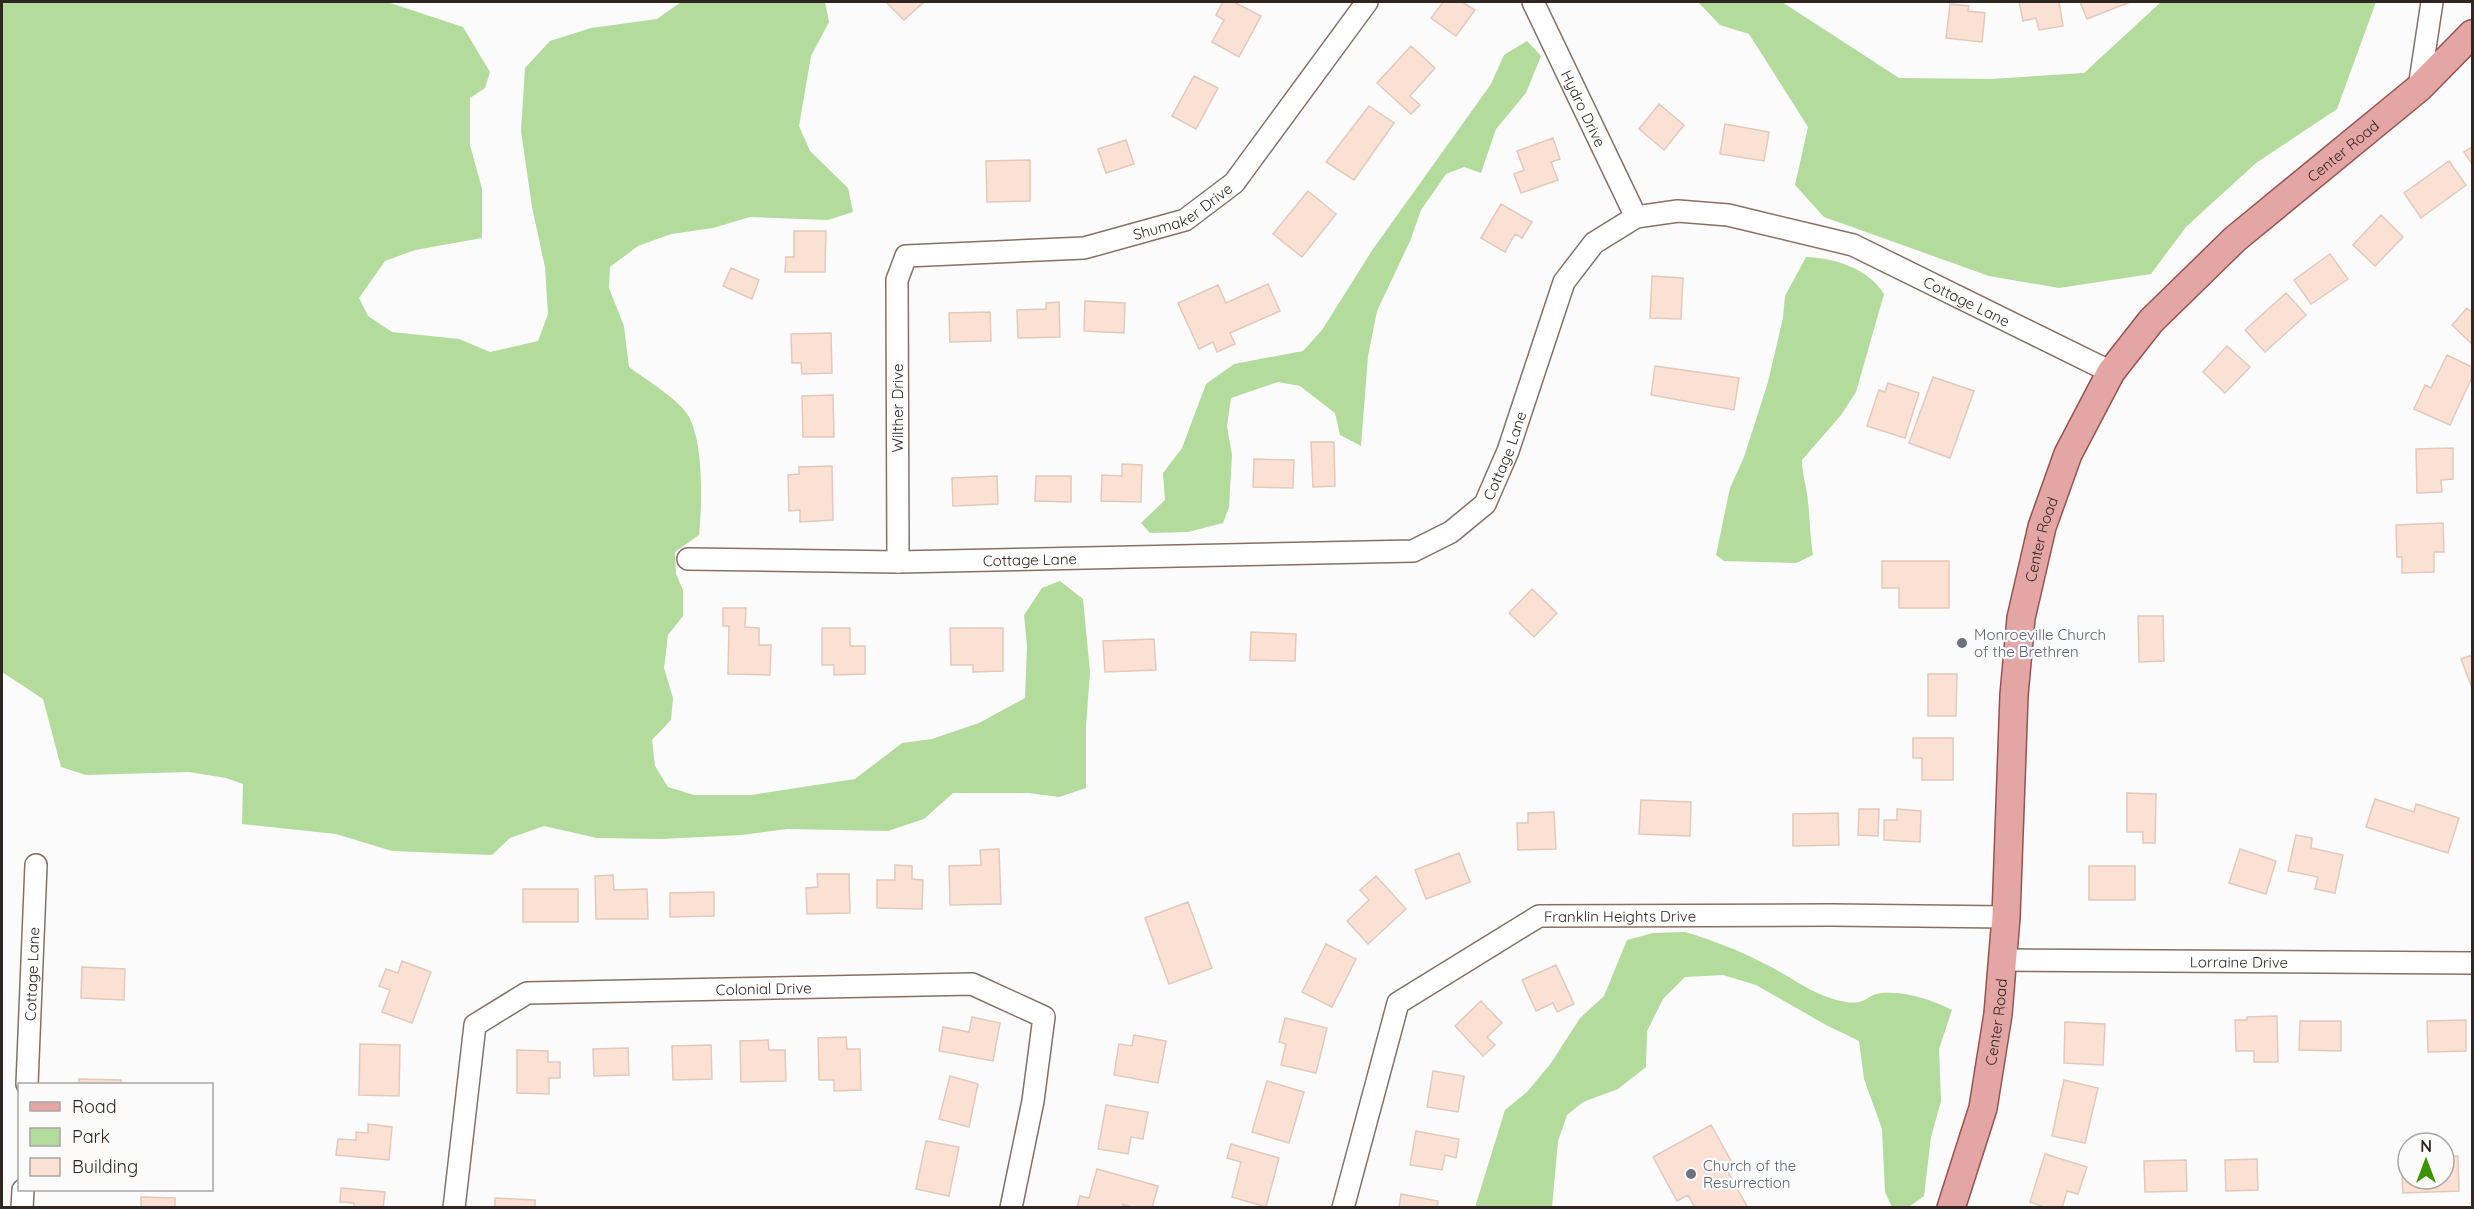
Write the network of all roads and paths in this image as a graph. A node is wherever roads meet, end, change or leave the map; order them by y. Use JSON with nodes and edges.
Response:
{"nodes":[{"id":1,"x":1367,"y":2,"type":"edge"},
{"id":2,"x":1533,"y":2,"type":"edge"},
{"id":3,"x":2432,"y":2,"type":"edge"},
{"id":4,"x":2472,"y":34,"type":"edge"},
{"id":5,"x":2420,"y":88,"type":"junction"},
{"id":6,"x":1636,"y":217,"type":"junction"},
{"id":7,"x":906,"y":256,"type":"joint"},
{"id":8,"x":2111,"y":372,"type":"junction"},
{"id":9,"x":688,"y":559,"type":"dead end"},
{"id":10,"x":898,"y":562,"type":"junction"},
{"id":11,"x":36,"y":865,"type":"dead end"},
{"id":12,"x":2006,"y":917,"type":"junction"},
{"id":13,"x":2003,"y":960,"type":"junction"},
{"id":14,"x":2472,"y":963,"type":"edge"},
{"id":15,"x":27,"y":1083,"type":"edge"},
{"id":16,"x":23,"y":1191,"type":"edge"},
{"id":17,"x":22,"y":1208,"type":"edge"},
{"id":18,"x":454,"y":1208,"type":"edge"},
{"id":19,"x":1011,"y":1208,"type":"edge"},
{"id":20,"x":1343,"y":1208,"type":"edge"},
{"id":21,"x":1951,"y":1208,"type":"edge"}],
"edges":[{"from":1,"to":7,"type":"street","name":"Shumaker Drive"},
{"from":2,"to":6,"type":"street","name":"Hydro Drive"},
{"from":3,"to":5,"type":"street"},
{"from":4,"to":5,"type":"main road","name":"Center Road"},
{"from":5,"to":8,"type":"main road","name":"Center Road"},
{"from":6,"to":8,"type":"street","name":"Cottage Lane"},
{"from":6,"to":10,"type":"street","name":"Cottage Lane"},
{"from":7,"to":10,"type":"street","name":"Wilther Drive"},
{"from":8,"to":12,"type":"main road","name":"Center Road"},
{"from":9,"to":10,"type":"street","name":"Cottage Lane"},
{"from":11,"to":15,"type":"street","name":"Cottage Lane"},
{"from":12,"to":13,"type":"main road","name":"Center Road"},
{"from":12,"to":20,"type":"street","name":"Franklin Heights Drive"},
{"from":13,"to":14,"type":"street","name":"Lorraine Drive"},
{"from":13,"to":21,"type":"main road","name":"Center Road"},
{"from":16,"to":17,"type":"street"},
{"from":18,"to":19,"type":"street","name":"Colonial Drive"}]}
